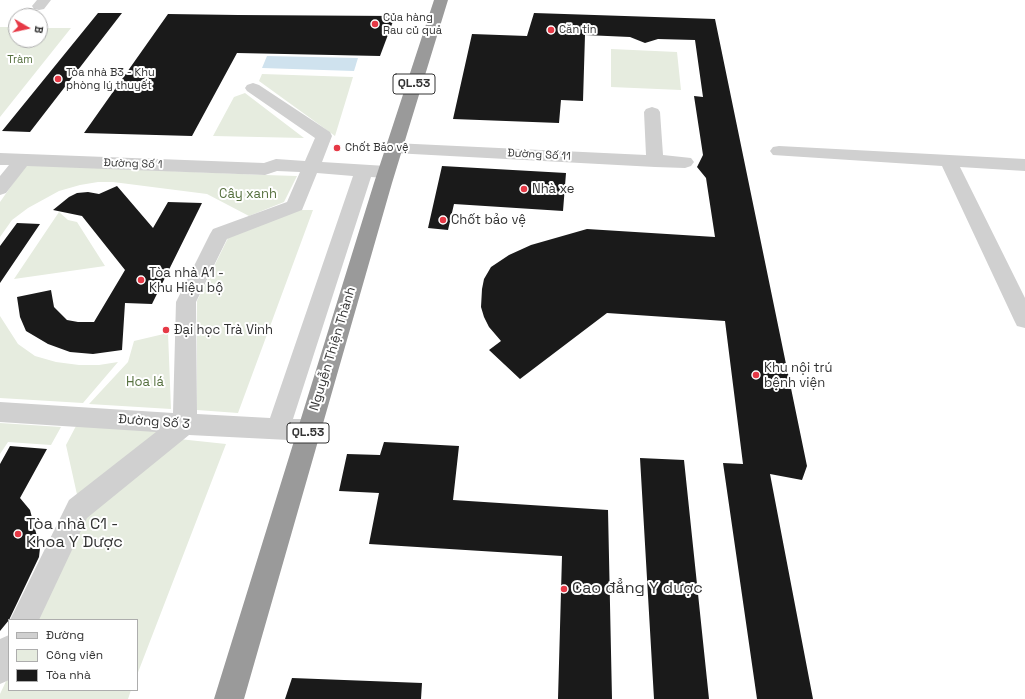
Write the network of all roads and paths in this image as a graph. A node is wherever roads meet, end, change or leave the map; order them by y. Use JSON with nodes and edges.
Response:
{"nodes":[{"id":1,"x":441,"y":0,"type":"edge"},
{"id":2,"x":254,"y":88,"type":"dead end"},
{"id":3,"x":652,"y":112,"type":"dead end"},
{"id":4,"x":0,"y":148,"type":"edge"},
{"id":5,"x":394,"y":148,"type":"junction"},
{"id":6,"x":779,"y":151,"type":"dead end"},
{"id":7,"x":0,"y":159,"type":"edge"},
{"id":8,"x":22,"y":160,"type":"junction"},
{"id":9,"x":655,"y":160,"type":"junction"},
{"id":10,"x":948,"y":160,"type":"junction"},
{"id":11,"x":685,"y":162,"type":"dead end"},
{"id":12,"x":1025,"y":165,"type":"edge"},
{"id":13,"x":270,"y":167,"type":"junction"},
{"id":14,"x":311,"y":167,"type":"junction"},
{"id":15,"x":375,"y":171,"type":"junction"},
{"id":16,"x":0,"y":189,"type":"edge"},
{"id":17,"x":1025,"y":320,"type":"edge"},
{"id":18,"x":0,"y":412,"type":"edge"},
{"id":19,"x":185,"y":424,"type":"junction"},
{"id":20,"x":278,"y":428,"type":"junction"},
{"id":21,"x":309,"y":430,"type":"junction"},
{"id":22,"x":24,"y":619,"type":"edge"},
{"id":23,"x":8,"y":652,"type":"edge"},
{"id":24,"x":0,"y":669,"type":"edge"},
{"id":25,"x":229,"y":699,"type":"edge"}],
"edges":[{"from":1,"to":5,"type":"highway","name":"Nguyễn Thiện Thành","number":"QL.53"},
{"from":2,"to":14,"type":"street"},
{"from":3,"to":9,"type":"street"},
{"from":4,"to":13,"type":"street"},
{"from":5,"to":9,"type":"street","name":"Đường Số 11"},
{"from":5,"to":15,"type":"highway","name":"Nguyễn Thiện Thành","number":"QL.53"},
{"from":6,"to":10,"type":"street"},
{"from":7,"to":8,"type":"street","name":"Đường Số 1"},
{"from":8,"to":13,"type":"street","name":"Đường Số 1"},
{"from":8,"to":16,"type":"street"},
{"from":9,"to":11,"type":"street","name":"Đường Số 11"},
{"from":10,"to":12,"type":"street"},
{"from":10,"to":17,"type":"street"},
{"from":13,"to":14,"type":"street","name":"Đường Số 1"},
{"from":14,"to":15,"type":"street","name":"Đường Số 1"},
{"from":14,"to":19,"type":"street"},
{"from":15,"to":20,"type":"street"},
{"from":15,"to":21,"type":"highway","name":"Nguyễn Thiện Thành","number":"QL.53"},
{"from":18,"to":19,"type":"street","name":"Đường Số 3"},
{"from":19,"to":20,"type":"street","name":"Đường Số 3"},
{"from":19,"to":22,"type":"street"},
{"from":20,"to":21,"type":"street","name":"Đường Số 3"},
{"from":21,"to":25,"type":"highway","name":"Nguyễn Thiện Thành","number":"QL.53"},
{"from":23,"to":24,"type":"street"}]}
